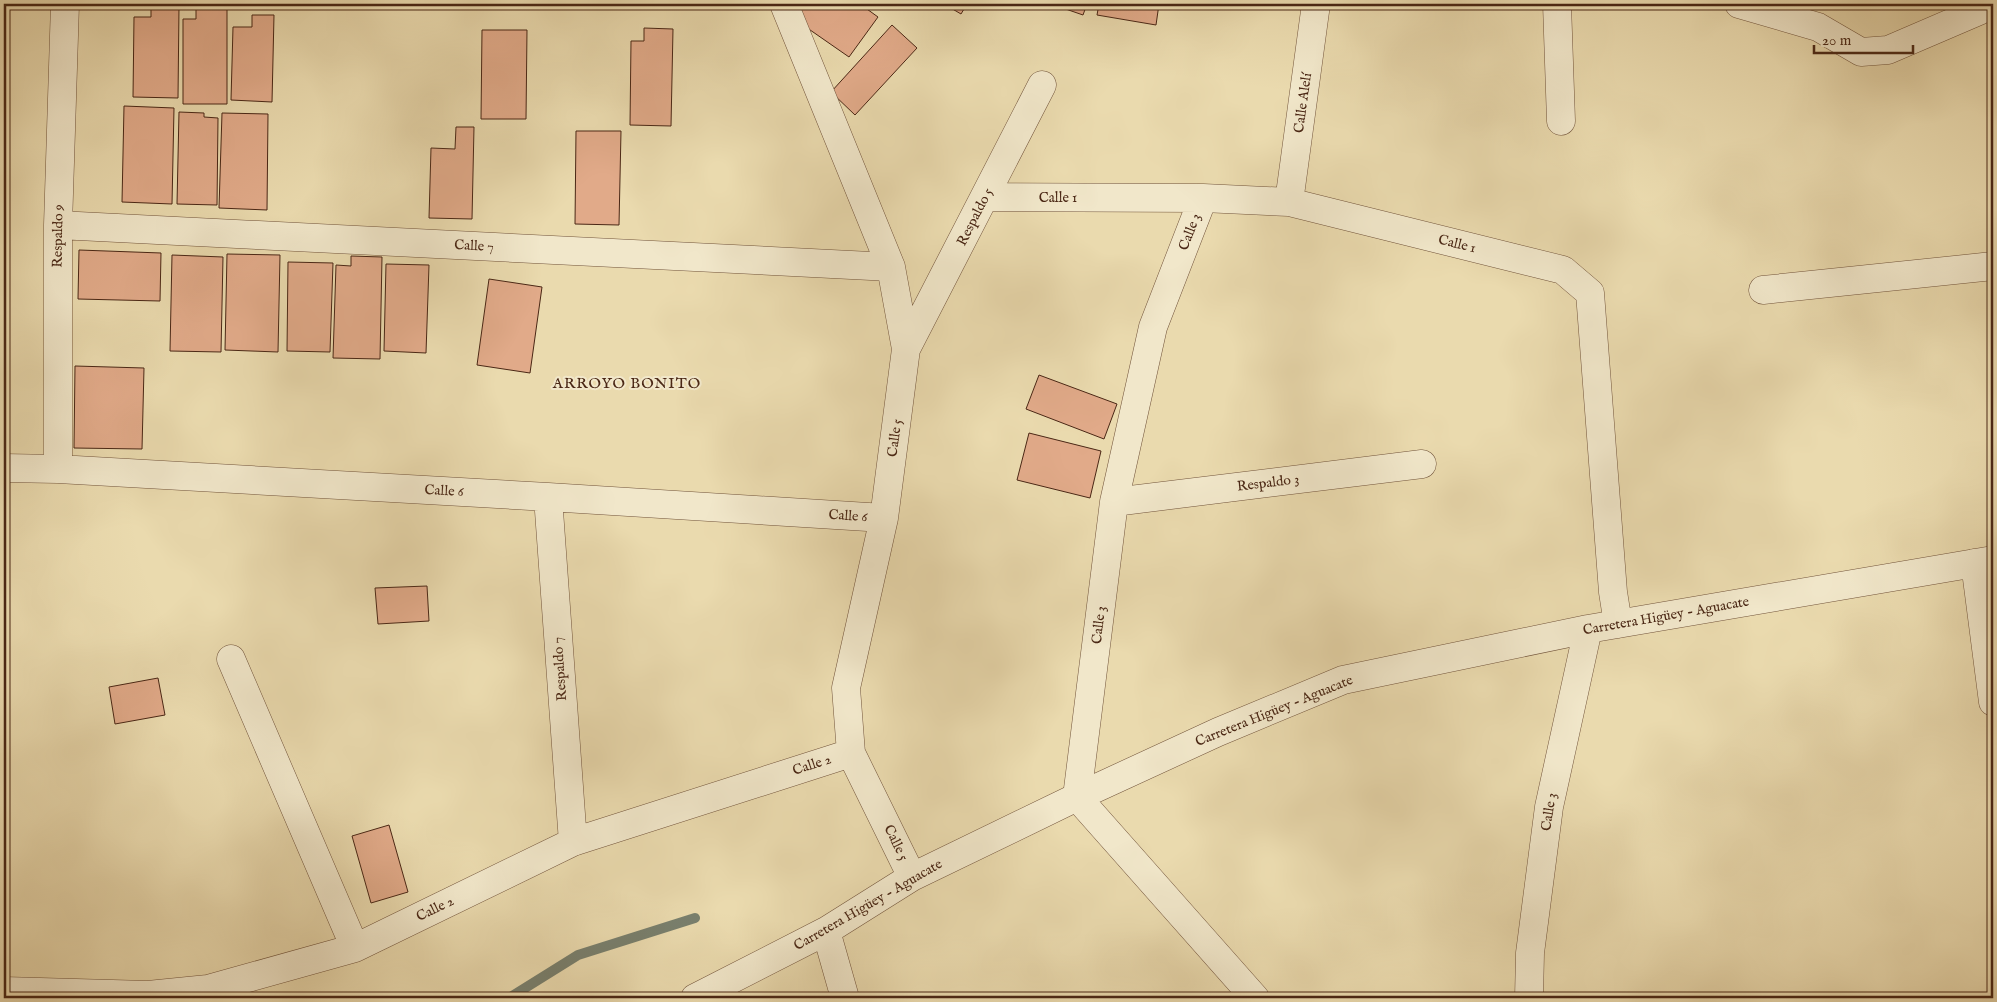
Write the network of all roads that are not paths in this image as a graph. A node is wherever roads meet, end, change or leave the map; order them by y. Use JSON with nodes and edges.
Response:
{"nodes":[{"id":1,"x":65,"y":4,"type":"edge"},
{"id":2,"x":784,"y":4,"type":"edge"},
{"id":3,"x":1316,"y":4,"type":"edge"},
{"id":4,"x":1557,"y":4,"type":"edge"},
{"id":5,"x":1739,"y":4,"type":"edge"},
{"id":6,"x":1987,"y":4,"type":"edge"},
{"id":7,"x":1042,"y":85,"type":"dead end"},
{"id":8,"x":1561,"y":122,"type":"dead end"},
{"id":9,"x":986,"y":197,"type":"junction"},
{"id":10,"x":1203,"y":198,"type":"junction"},
{"id":11,"x":1289,"y":202,"type":"junction"},
{"id":12,"x":58,"y":225,"type":"junction"},
{"id":13,"x":1993,"y":266,"type":"edge"},
{"id":14,"x":891,"y":267,"type":"junction"},
{"id":15,"x":1763,"y":290,"type":"dead end"},
{"id":16,"x":906,"y":349,"type":"junction"},
{"id":17,"x":1422,"y":464,"type":"dead end"},
{"id":18,"x":4,"y":468,"type":"edge"},
{"id":19,"x":58,"y":469,"type":"junction"},
{"id":20,"x":548,"y":497,"type":"junction"},
{"id":21,"x":1114,"y":502,"type":"junction"},
{"id":22,"x":884,"y":518,"type":"junction"},
{"id":23,"x":1984,"y":562,"type":"edge"},
{"id":24,"x":1618,"y":624,"type":"junction"},
{"id":25,"x":1588,"y":629,"type":"junction"},
{"id":26,"x":231,"y":659,"type":"dead end"},
{"id":27,"x":1993,"y":702,"type":"edge"},
{"id":28,"x":851,"y":753,"type":"junction"},
{"id":29,"x":1077,"y":797,"type":"junction"},
{"id":30,"x":573,"y":842,"type":"junction"},
{"id":31,"x":912,"y":877,"type":"junction"},
{"id":32,"x":826,"y":931,"type":"junction"},
{"id":33,"x":355,"y":948,"type":"junction"},
{"id":34,"x":4,"y":991,"type":"edge"},
{"id":35,"x":695,"y":998,"type":"edge"},
{"id":36,"x":845,"y":998,"type":"edge"},
{"id":37,"x":1255,"y":998,"type":"edge"},
{"id":38,"x":1528,"y":998,"type":"edge"}],
"edges":[{"from":1,"to":12,"type":"street","name":"Respaldo 9"},
{"from":2,"to":14,"type":"street","name":"Calle 5"},
{"from":3,"to":11,"type":"street","name":"Calle Alelí"},
{"from":4,"to":8,"type":"street"},
{"from":5,"to":6,"type":"street"},
{"from":7,"to":9,"type":"street","name":"Respaldo 5"},
{"from":9,"to":10,"type":"street","name":"Calle 1"},
{"from":9,"to":16,"type":"street","name":"Respaldo 5"},
{"from":10,"to":11,"type":"street","name":"Calle 1"},
{"from":10,"to":21,"type":"street","name":"Calle 3"},
{"from":11,"to":24,"type":"street","name":"Calle 1"},
{"from":12,"to":14,"type":"street","name":"Calle 7"},
{"from":12,"to":19,"type":"street","name":"Respaldo 9"},
{"from":13,"to":15,"type":"street"},
{"from":14,"to":16,"type":"street","name":"Calle 5"},
{"from":16,"to":22,"type":"street","name":"Calle 5"},
{"from":17,"to":21,"type":"street","name":"Respaldo 3"},
{"from":18,"to":19,"type":"street","name":"Calle 6"},
{"from":19,"to":20,"type":"street","name":"Calle 6"},
{"from":20,"to":22,"type":"street","name":"Calle 6"},
{"from":20,"to":30,"type":"street","name":"Respaldo 7"},
{"from":21,"to":29,"type":"street","name":"Calle 3"},
{"from":22,"to":28,"type":"street","name":"Calle 5"},
{"from":23,"to":24,"type":"street","name":"Carretera Higüey - Aguacate"},
{"from":23,"to":27,"type":"street"},
{"from":24,"to":25,"type":"street","name":"Carretera Higüey - Aguacate"},
{"from":25,"to":29,"type":"street","name":"Carretera Higüey - Aguacate"},
{"from":25,"to":38,"type":"street","name":"Calle 3"},
{"from":26,"to":33,"type":"street"},
{"from":28,"to":30,"type":"street","name":"Calle 2"},
{"from":28,"to":31,"type":"street","name":"Calle 5"},
{"from":29,"to":31,"type":"street","name":"Carretera Higüey - Aguacate"},
{"from":29,"to":37,"type":"street"},
{"from":30,"to":33,"type":"street","name":"Calle 2"},
{"from":31,"to":32,"type":"street","name":"Carretera Higüey - Aguacate"},
{"from":32,"to":35,"type":"street","name":"Carretera Higüey - Aguacate"},
{"from":32,"to":36,"type":"street"},
{"from":33,"to":34,"type":"street","name":"Calle 2"}]}
